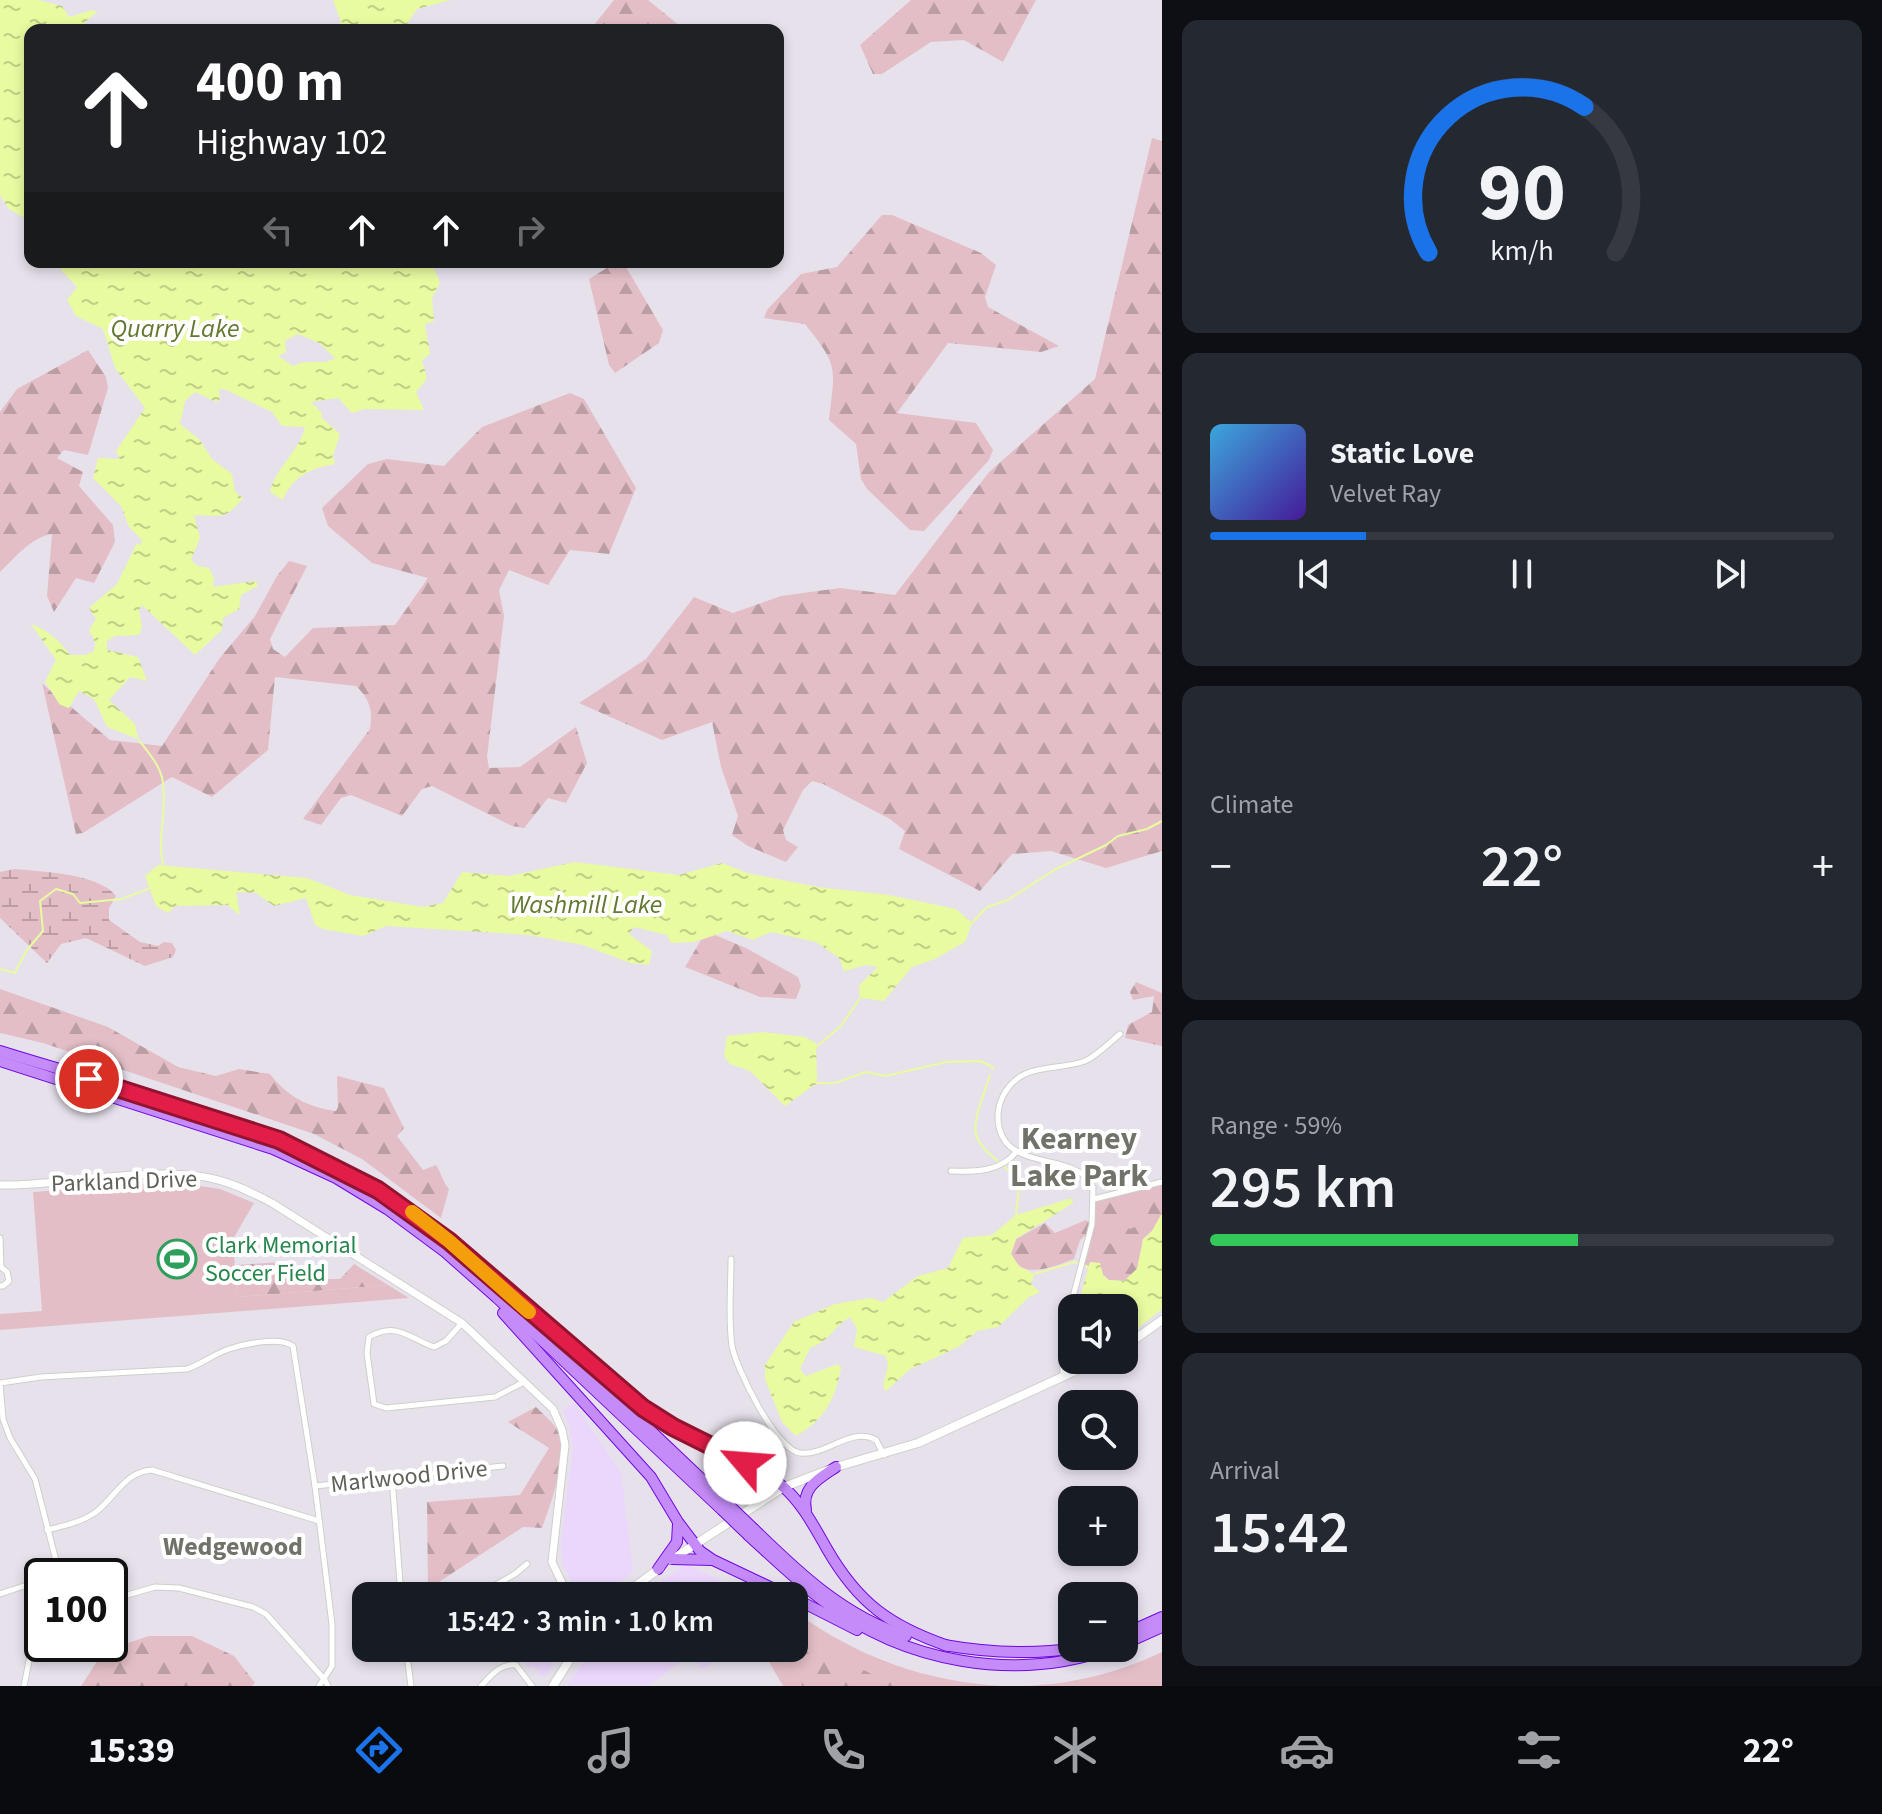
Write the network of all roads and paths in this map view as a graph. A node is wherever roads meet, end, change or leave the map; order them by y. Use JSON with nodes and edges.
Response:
{"nodes":[{"id":1,"x":1120,"y":1034,"type":"dead end"},
{"id":2,"x":0,"y":1051,"type":"edge"},
{"id":3,"x":0,"y":1061,"type":"edge"},
{"id":4,"x":1017,"y":1151,"type":"junction"},
{"id":5,"x":951,"y":1171,"type":"dead end"},
{"id":6,"x":1162,"y":1182,"type":"edge"},
{"id":7,"x":0,"y":1185,"type":"edge"},
{"id":8,"x":1093,"y":1199,"type":"junction"},
{"id":9,"x":0,"y":1238,"type":"edge"},
{"id":10,"x":731,"y":1259,"type":"dead end"},
{"id":11,"x":1,"y":1267,"type":"edge"},
{"id":12,"x":465,"y":1270,"type":"junction"},
{"id":13,"x":0,"y":1286,"type":"edge"},
{"id":14,"x":501,"y":1288,"type":"junction"},
{"id":15,"x":1162,"y":1320,"type":"edge"},
{"id":16,"x":462,"y":1323,"type":"junction"},
{"id":17,"x":1138,"y":1337,"type":"edge"},
{"id":18,"x":1068,"y":1374,"type":"edge"},
{"id":19,"x":1063,"y":1376,"type":"junction"},
{"id":20,"x":524,"y":1381,"type":"junction"},
{"id":21,"x":0,"y":1384,"type":"edge"},
{"id":22,"x":884,"y":1455,"type":"junction"},
{"id":23,"x":503,"y":1466,"type":"dead end"},
{"id":24,"x":836,"y":1467,"type":"junction"},
{"id":25,"x":392,"y":1477,"type":"junction"},
{"id":26,"x":315,"y":1486,"type":"junction"},
{"id":27,"x":784,"y":1487,"type":"junction"},
{"id":28,"x":725,"y":1507,"type":"junction"},
{"id":29,"x":809,"y":1519,"type":"junction"},
{"id":30,"x":319,"y":1521,"type":"junction"},
{"id":31,"x":678,"y":1522,"type":"junction"},
{"id":32,"x":47,"y":1530,"type":"junction"},
{"id":33,"x":751,"y":1532,"type":"junction"},
{"id":34,"x":694,"y":1545,"type":"junction"},
{"id":35,"x":54,"y":1558,"type":"edge"},
{"id":36,"x":672,"y":1559,"type":"junction"},
{"id":37,"x":713,"y":1560,"type":"junction"},
{"id":38,"x":527,"y":1564,"type":"dead end"},
{"id":39,"x":658,"y":1569,"type":"junction"},
{"id":40,"x":400,"y":1582,"type":"edge"},
{"id":41,"x":501,"y":1582,"type":"edge"},
{"id":42,"x":562,"y":1582,"type":"edge"},
{"id":43,"x":641,"y":1582,"type":"edge"},
{"id":44,"x":760,"y":1582,"type":"edge"},
{"id":45,"x":24,"y":1586,"type":"edge"},
{"id":46,"x":0,"y":1594,"type":"edge"},
{"id":47,"x":128,"y":1595,"type":"edge"},
{"id":48,"x":808,"y":1605,"type":"edge"},
{"id":49,"x":1162,"y":1617,"type":"edge"},
{"id":50,"x":1162,"y":1627,"type":"edge"},
{"id":51,"x":1138,"y":1628,"type":"edge"},
{"id":52,"x":1138,"y":1638,"type":"edge"},
{"id":53,"x":948,"y":1646,"type":"junction"},
{"id":54,"x":1058,"y":1650,"type":"edge"},
{"id":55,"x":916,"y":1651,"type":"junction"},
{"id":56,"x":1058,"y":1661,"type":"edge"},
{"id":57,"x":29,"y":1662,"type":"edge"},
{"id":58,"x":408,"y":1662,"type":"edge"},
{"id":59,"x":568,"y":1662,"type":"edge"},
{"id":60,"x":327,"y":1683,"type":"edge"},
{"id":61,"x":24,"y":1686,"type":"edge"},
{"id":62,"x":319,"y":1686,"type":"edge"},
{"id":63,"x":411,"y":1686,"type":"edge"},
{"id":64,"x":481,"y":1686,"type":"edge"},
{"id":65,"x":532,"y":1686,"type":"edge"},
{"id":66,"x":553,"y":1686,"type":"edge"}],
"edges":[{"from":1,"to":4,"type":"street"},
{"from":2,"to":14,"type":"highway"},
{"from":3,"to":12,"type":"highway"},
{"from":4,"to":5,"type":"street"},
{"from":4,"to":8,"type":"street"},
{"from":6,"to":8,"type":"street"},
{"from":7,"to":16,"type":"street","name":"Parkland Drive"},
{"from":8,"to":19,"type":"street"},
{"from":9,"to":11,"type":"street"},
{"from":10,"to":22,"type":"street"},
{"from":11,"to":13,"type":"street"},
{"from":12,"to":28,"type":"highway"},
{"from":12,"to":31,"type":"highway"},
{"from":14,"to":27,"type":"highway"},
{"from":14,"to":28,"type":"highway"},
{"from":15,"to":17,"type":"main road"},
{"from":16,"to":20,"type":"street","name":"Parkland Drive"},
{"from":16,"to":20,"type":"street"},
{"from":18,"to":19,"type":"main road"},
{"from":19,"to":22,"type":"main road"},
{"from":20,"to":42,"type":"street","name":"Parkland Drive"},
{"from":21,"to":26,"type":"street"},
{"from":21,"to":32,"type":"street"},
{"from":22,"to":24,"type":"main road"},
{"from":23,"to":25,"type":"street","name":"Marlwood Drive"},
{"from":24,"to":27,"type":"main road"},
{"from":24,"to":29,"type":"highway"},
{"from":25,"to":26,"type":"street","name":"Marlwood Drive"},
{"from":25,"to":40,"type":"street"},
{"from":26,"to":30,"type":"street"},
{"from":27,"to":29,"type":"highway"},
{"from":27,"to":34,"type":"main road"},
{"from":28,"to":33,"type":"highway","bridge":true},
{"from":29,"to":53,"type":"highway"},
{"from":30,"to":32,"type":"street"},
{"from":30,"to":60,"type":"street"},
{"from":31,"to":34,"type":"highway"},
{"from":31,"to":39,"type":"highway"},
{"from":32,"to":35,"type":"street"},
{"from":33,"to":53,"type":"highway"},
{"from":33,"to":55,"type":"highway"},
{"from":34,"to":36,"type":"main road"},
{"from":34,"to":37,"type":"highway"},
{"from":36,"to":37,"type":"highway"},
{"from":36,"to":39,"type":"main road"},
{"from":37,"to":44,"type":"highway"},
{"from":38,"to":41,"type":"street"},
{"from":39,"to":43,"type":"main road"},
{"from":45,"to":46,"type":"street"},
{"from":47,"to":60,"type":"street"},
{"from":48,"to":55,"type":"highway"},
{"from":49,"to":51,"type":"highway"},
{"from":50,"to":52,"type":"highway"},
{"from":53,"to":54,"type":"highway"},
{"from":55,"to":56,"type":"highway"},
{"from":57,"to":61,"type":"street"},
{"from":58,"to":63,"type":"street"},
{"from":59,"to":66,"type":"main road"},
{"from":60,"to":62,"type":"street"},
{"from":64,"to":65,"type":"street"}]}
